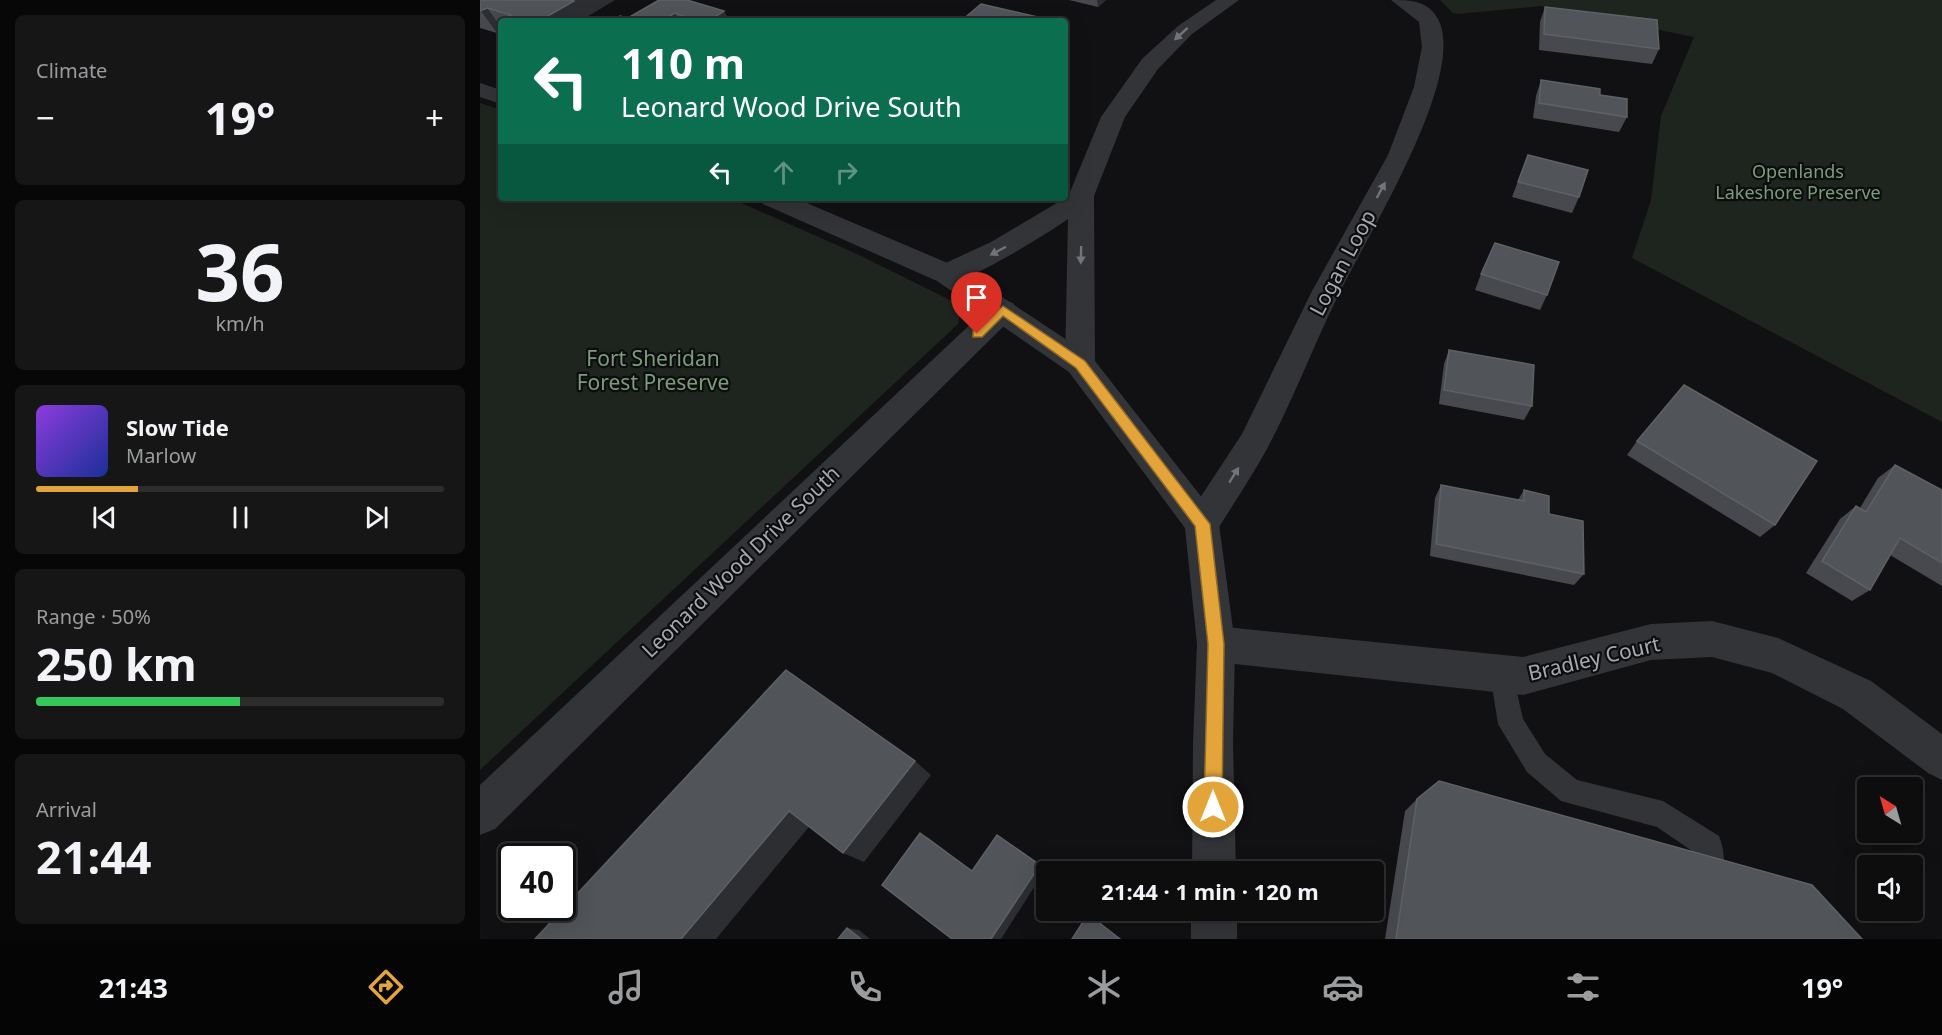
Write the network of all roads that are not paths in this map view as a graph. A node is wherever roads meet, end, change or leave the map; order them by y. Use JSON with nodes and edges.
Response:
{"nodes":[{"id":1,"x":1228,"y":0,"type":"edge"},
{"id":2,"x":1401,"y":0,"type":"edge"},
{"id":3,"x":480,"y":90,"type":"edge"},
{"id":4,"x":498,"y":96,"type":"edge"},
{"id":5,"x":1082,"y":196,"type":"junction"},
{"id":6,"x":779,"y":201,"type":"edge"},
{"id":7,"x":947,"y":274,"type":"junction"},
{"id":8,"x":1003,"y":310,"type":"junction"},
{"id":9,"x":1080,"y":364,"type":"junction"},
{"id":10,"x":1202,"y":524,"type":"junction"},
{"id":11,"x":1216,"y":644,"type":"junction"},
{"id":12,"x":1502,"y":674,"type":"junction"},
{"id":13,"x":1942,"y":759,"type":"edge"},
{"id":14,"x":480,"y":814,"type":"edge"},
{"id":15,"x":1214,"y":861,"type":"edge"},
{"id":16,"x":1710,"y":874,"type":"edge"},
{"id":17,"x":1214,"y":921,"type":"edge"},
{"id":18,"x":1214,"y":939,"type":"edge"}],
"edges":[{"from":1,"to":5,"type":"street","one_way":true},
{"from":10,"to":2,"type":"street","name":"Logan Loop","one_way":true},
{"from":3,"to":4,"type":"street"},
{"from":5,"to":7,"type":"street","one_way":true},
{"from":5,"to":9,"type":"street","one_way":true},
{"from":6,"to":7,"type":"street"},
{"from":7,"to":8,"type":"street"},
{"from":8,"to":9,"type":"street"},
{"from":8,"to":14,"type":"street","name":"Leonard Wood Drive South"},
{"from":9,"to":10,"type":"street"},
{"from":10,"to":11,"type":"street"},
{"from":11,"to":12,"type":"street","name":"Bradley Court"},
{"from":11,"to":15,"type":"street"},
{"from":12,"to":13,"type":"street","name":"Bradley Court"},
{"from":12,"to":16,"type":"lane"},
{"from":17,"to":18,"type":"street"}]}
